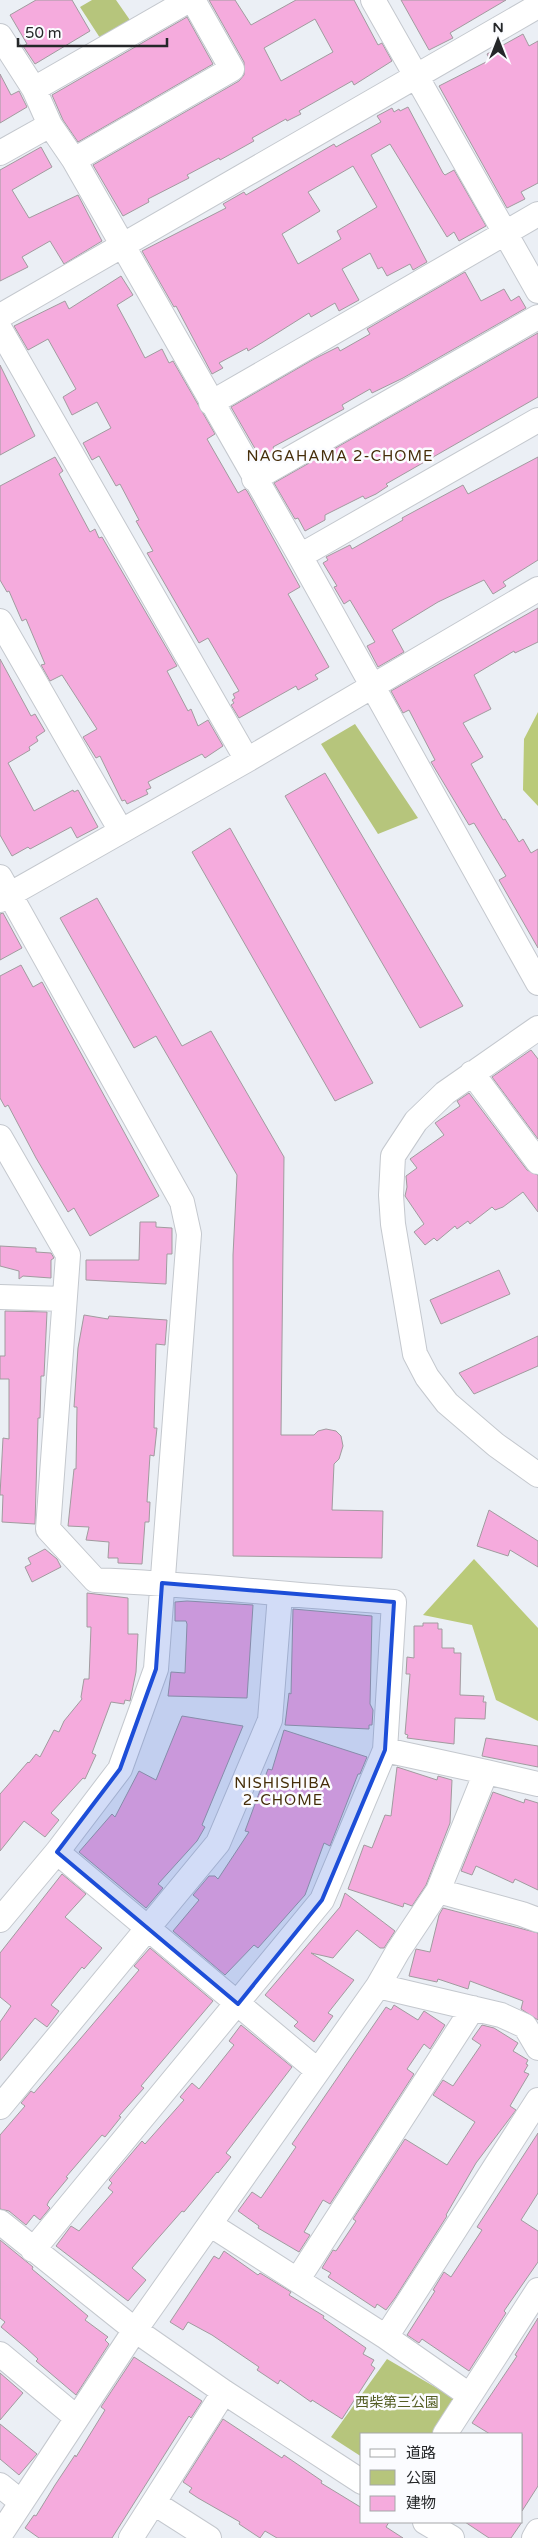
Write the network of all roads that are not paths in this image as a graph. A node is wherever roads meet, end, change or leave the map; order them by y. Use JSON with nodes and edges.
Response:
{"nodes":[{"id":1,"x":189,"y":0,"type":"edge"},
{"id":2,"x":193,"y":0,"type":"edge"},
{"id":3,"x":373,"y":0,"type":"edge"},
{"id":4,"x":526,"y":7,"type":"edge"},
{"id":5,"x":0,"y":36,"type":"edge"},
{"id":6,"x":416,"y":76,"type":"junction"},
{"id":7,"x":34,"y":89,"type":"junction"},
{"id":8,"x":50,"y":125,"type":"junction"},
{"id":9,"x":0,"y":154,"type":"edge"},
{"id":10,"x":74,"y":160,"type":"junction"},
{"id":11,"x":538,"y":214,"type":"edge"},
{"id":12,"x":505,"y":234,"type":"junction"},
{"id":13,"x":121,"y":246,"type":"junction"},
{"id":14,"x":538,"y":291,"type":"edge"},
{"id":15,"x":0,"y":316,"type":"edge"},
{"id":16,"x":538,"y":317,"type":"edge"},
{"id":17,"x":0,"y":329,"type":"edge"},
{"id":18,"x":211,"y":403,"type":"junction"},
{"id":19,"x":538,"y":420,"type":"edge"},
{"id":20,"x":254,"y":479,"type":"junction"},
{"id":21,"x":300,"y":556,"type":"junction"},
{"id":22,"x":538,"y":589,"type":"edge"},
{"id":23,"x":0,"y":621,"type":"edge"},
{"id":24,"x":371,"y":686,"type":"junction"},
{"id":25,"x":247,"y":760,"type":"junction"},
{"id":26,"x":121,"y":831,"type":"junction"},
{"id":27,"x":3,"y":891,"type":"edge"},
{"id":28,"x":538,"y":983,"type":"edge"},
{"id":29,"x":536,"y":1034,"type":"edge"},
{"id":30,"x":472,"y":1073,"type":"junction"},
{"id":31,"x":0,"y":1136,"type":"edge"},
{"id":32,"x":538,"y":1162,"type":"edge"},
{"id":33,"x":0,"y":1297,"type":"edge"},
{"id":34,"x":64,"y":1299,"type":"junction"},
{"id":35,"x":538,"y":1475,"type":"edge"},
{"id":36,"x":162,"y":1583,"type":"junction"},
{"id":37,"x":280,"y":1595,"type":"junction"},
{"id":38,"x":385,"y":1750,"type":"junction"},
{"id":39,"x":486,"y":1772,"type":"junction"},
{"id":40,"x":538,"y":1784,"type":"edge"},
{"id":41,"x":56,"y":1852,"type":"junction"},
{"id":42,"x":438,"y":1891,"type":"junction"},
{"id":43,"x":0,"y":1920,"type":"edge"},
{"id":44,"x":538,"y":1920,"type":"edge"},
{"id":45,"x":148,"y":1928,"type":"junction"},
{"id":46,"x":378,"y":1986,"type":"junction"},
{"id":47,"x":238,"y":2004,"type":"junction"},
{"id":48,"x":473,"y":2008,"type":"junction"},
{"id":49,"x":538,"y":2048,"type":"edge"},
{"id":50,"x":318,"y":2070,"type":"junction"},
{"id":51,"x":538,"y":2100,"type":"edge"},
{"id":52,"x":0,"y":2106,"type":"edge"},
{"id":53,"x":0,"y":2222,"type":"edge"},
{"id":54,"x":211,"y":2225,"type":"junction"},
{"id":55,"x":33,"y":2250,"type":"junction"},
{"id":56,"x":298,"y":2279,"type":"junction"},
{"id":57,"x":538,"y":2290,"type":"edge"},
{"id":58,"x":136,"y":2330,"type":"junction"},
{"id":59,"x":386,"y":2337,"type":"junction"},
{"id":60,"x":0,"y":2354,"type":"edge"},
{"id":61,"x":224,"y":2392,"type":"junction"},
{"id":62,"x":469,"y":2396,"type":"junction"},
{"id":63,"x":77,"y":2418,"type":"junction"},
{"id":64,"x":445,"y":2433,"type":"edge"},
{"id":65,"x":360,"y":2481,"type":"edge"},
{"id":66,"x":0,"y":2485,"type":"edge"},
{"id":67,"x":21,"y":2502,"type":"junction"},
{"id":68,"x":154,"y":2503,"type":"junction"},
{"id":69,"x":427,"y":2523,"type":"edge"},
{"id":70,"x":538,"y":2531,"type":"edge"},
{"id":71,"x":0,"y":2536,"type":"edge"},
{"id":72,"x":131,"y":2538,"type":"edge"},
{"id":73,"x":209,"y":2538,"type":"edge"},
{"id":74,"x":452,"y":2538,"type":"edge"},
{"id":75,"x":534,"y":2538,"type":"edge"}],
"edges":[{"from":1,"to":7,"type":"street"},
{"from":2,"to":10,"type":"street"},
{"from":3,"to":6,"type":"street"},
{"from":4,"to":6,"type":"street"},
{"from":5,"to":7,"type":"street"},
{"from":6,"to":12,"type":"street"},
{"from":6,"to":13,"type":"street"},
{"from":7,"to":8,"type":"street"},
{"from":8,"to":9,"type":"street"},
{"from":8,"to":10,"type":"street"},
{"from":10,"to":13,"type":"street"},
{"from":11,"to":12,"type":"street"},
{"from":12,"to":14,"type":"street"},
{"from":12,"to":18,"type":"street"},
{"from":13,"to":15,"type":"street"},
{"from":13,"to":18,"type":"street"},
{"from":16,"to":20,"type":"street"},
{"from":17,"to":25,"type":"street"},
{"from":18,"to":20,"type":"street"},
{"from":19,"to":21,"type":"street"},
{"from":20,"to":21,"type":"street"},
{"from":21,"to":24,"type":"street"},
{"from":22,"to":24,"type":"street"},
{"from":23,"to":26,"type":"street"},
{"from":24,"to":25,"type":"street"},
{"from":24,"to":28,"type":"street"},
{"from":25,"to":26,"type":"street"},
{"from":26,"to":27,"type":"street"},
{"from":27,"to":36,"type":"street"},
{"from":29,"to":30,"type":"street"},
{"from":30,"to":32,"type":"street"},
{"from":30,"to":35,"type":"street"},
{"from":31,"to":34,"type":"street"},
{"from":33,"to":34,"type":"street"},
{"from":34,"to":36,"type":"street"},
{"from":36,"to":37,"type":"street"},
{"from":36,"to":41,"type":"street"},
{"from":37,"to":38,"type":"street"},
{"from":37,"to":45,"type":"street"},
{"from":38,"to":39,"type":"street"},
{"from":38,"to":47,"type":"street"},
{"from":39,"to":40,"type":"street"},
{"from":39,"to":42,"type":"street"},
{"from":41,"to":43,"type":"street"},
{"from":41,"to":45,"type":"street"},
{"from":42,"to":44,"type":"street"},
{"from":42,"to":46,"type":"street"},
{"from":45,"to":47,"type":"street"},
{"from":45,"to":52,"type":"street"},
{"from":46,"to":48,"type":"street"},
{"from":46,"to":50,"type":"street"},
{"from":47,"to":50,"type":"street"},
{"from":47,"to":55,"type":"street"},
{"from":48,"to":49,"type":"street"},
{"from":48,"to":56,"type":"street"},
{"from":50,"to":54,"type":"street"},
{"from":51,"to":59,"type":"street"},
{"from":53,"to":55,"type":"street"},
{"from":54,"to":56,"type":"street"},
{"from":54,"to":58,"type":"street"},
{"from":55,"to":58,"type":"street"},
{"from":56,"to":59,"type":"street"},
{"from":57,"to":62,"type":"street"},
{"from":58,"to":61,"type":"street"},
{"from":58,"to":63,"type":"street"},
{"from":59,"to":62,"type":"street"},
{"from":60,"to":63,"type":"street"},
{"from":61,"to":65,"type":"street"},
{"from":61,"to":68,"type":"street"},
{"from":62,"to":64,"type":"street"},
{"from":63,"to":67,"type":"street"},
{"from":66,"to":67,"type":"street"},
{"from":67,"to":71,"type":"street"},
{"from":68,"to":72,"type":"street"},
{"from":68,"to":73,"type":"street"},
{"from":69,"to":74,"type":"street"},
{"from":70,"to":75,"type":"street"}]}
